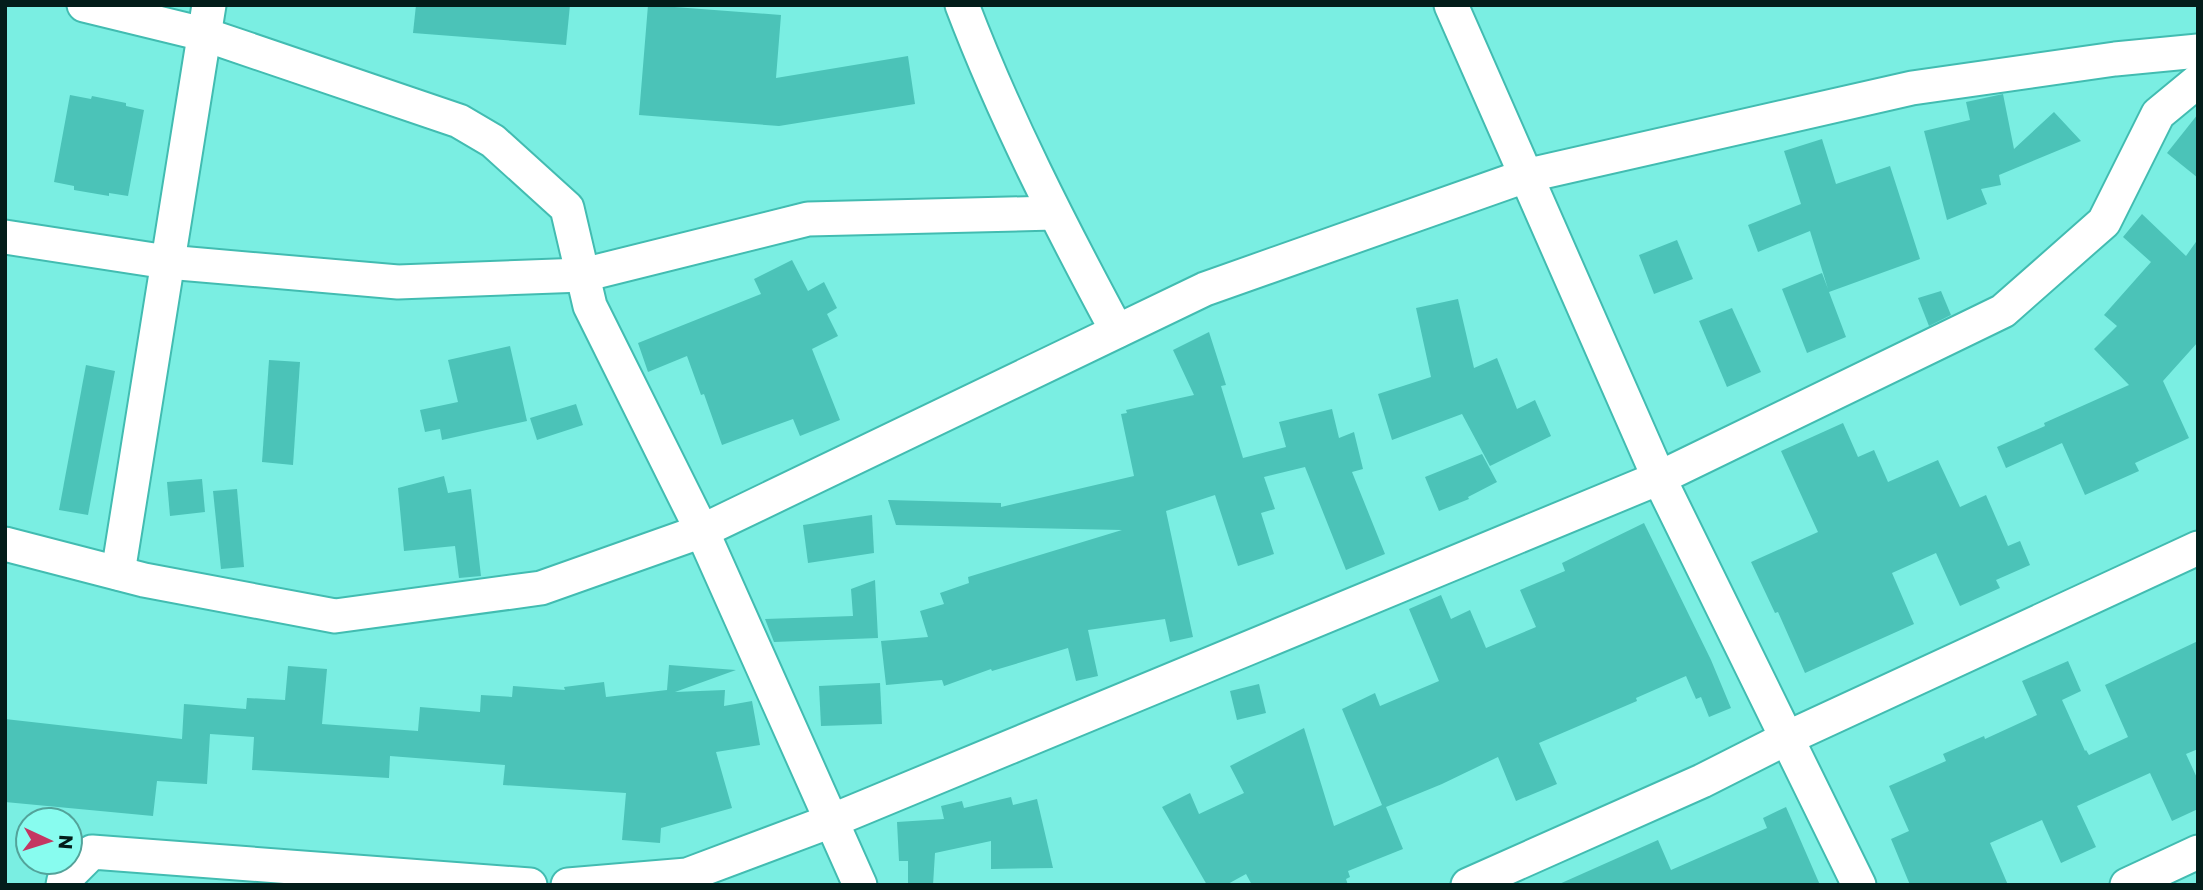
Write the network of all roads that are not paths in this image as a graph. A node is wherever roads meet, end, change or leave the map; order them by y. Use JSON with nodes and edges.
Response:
{"nodes":[{"id":1,"x":84,"y":5,"type":"edge"},
{"id":2,"x":962,"y":5,"type":"edge"},
{"id":3,"x":1451,"y":5,"type":"edge"},
{"id":4,"x":206,"y":20,"type":"edge"},
{"id":5,"x":2198,"y":51,"type":"edge"},
{"id":6,"x":2198,"y":81,"type":"edge"},
{"id":7,"x":1525,"y":176,"type":"junction"},
{"id":8,"x":1054,"y":213,"type":"junction"},
{"id":9,"x":5,"y":237,"type":"edge"},
{"id":10,"x":167,"y":262,"type":"junction"},
{"id":11,"x":583,"y":275,"type":"junction"},
{"id":12,"x":1117,"y":331,"type":"junction"},
{"id":13,"x":1659,"y":478,"type":"junction"},
{"id":14,"x":702,"y":530,"type":"junction"},
{"id":15,"x":5,"y":544,"type":"edge"},
{"id":16,"x":2198,"y":548,"type":"edge"},
{"id":17,"x":118,"y":573,"type":"junction"},
{"id":18,"x":1785,"y":739,"type":"junction"},
{"id":19,"x":831,"y":821,"type":"junction"},
{"id":20,"x":2198,"y":852,"type":"edge"},
{"id":21,"x":63,"y":885,"type":"edge"},
{"id":22,"x":530,"y":885,"type":"edge"},
{"id":23,"x":568,"y":885,"type":"edge"},
{"id":24,"x":860,"y":885,"type":"edge"},
{"id":25,"x":1468,"y":885,"type":"edge"},
{"id":26,"x":1859,"y":885,"type":"edge"},
{"id":27,"x":2127,"y":885,"type":"edge"}],
"edges":[{"from":1,"to":4,"type":"street"},
{"from":2,"to":8,"type":"street"},
{"from":3,"to":7,"type":"street"},
{"from":4,"to":10,"type":"street"},
{"from":4,"to":11,"type":"street"},
{"from":5,"to":7,"type":"street"},
{"from":6,"to":13,"type":"street"},
{"from":7,"to":12,"type":"street"},
{"from":7,"to":13,"type":"street"},
{"from":8,"to":11,"type":"street"},
{"from":8,"to":12,"type":"street"},
{"from":9,"to":10,"type":"street"},
{"from":10,"to":11,"type":"street"},
{"from":10,"to":17,"type":"street"},
{"from":11,"to":14,"type":"street"},
{"from":12,"to":14,"type":"street"},
{"from":13,"to":18,"type":"street"},
{"from":13,"to":19,"type":"street"},
{"from":14,"to":17,"type":"street"},
{"from":14,"to":19,"type":"street"},
{"from":15,"to":17,"type":"street"},
{"from":16,"to":18,"type":"street"},
{"from":18,"to":25,"type":"street"},
{"from":18,"to":26,"type":"street"},
{"from":19,"to":23,"type":"street"},
{"from":19,"to":24,"type":"street"},
{"from":20,"to":27,"type":"street"},
{"from":21,"to":22,"type":"street"}]}
